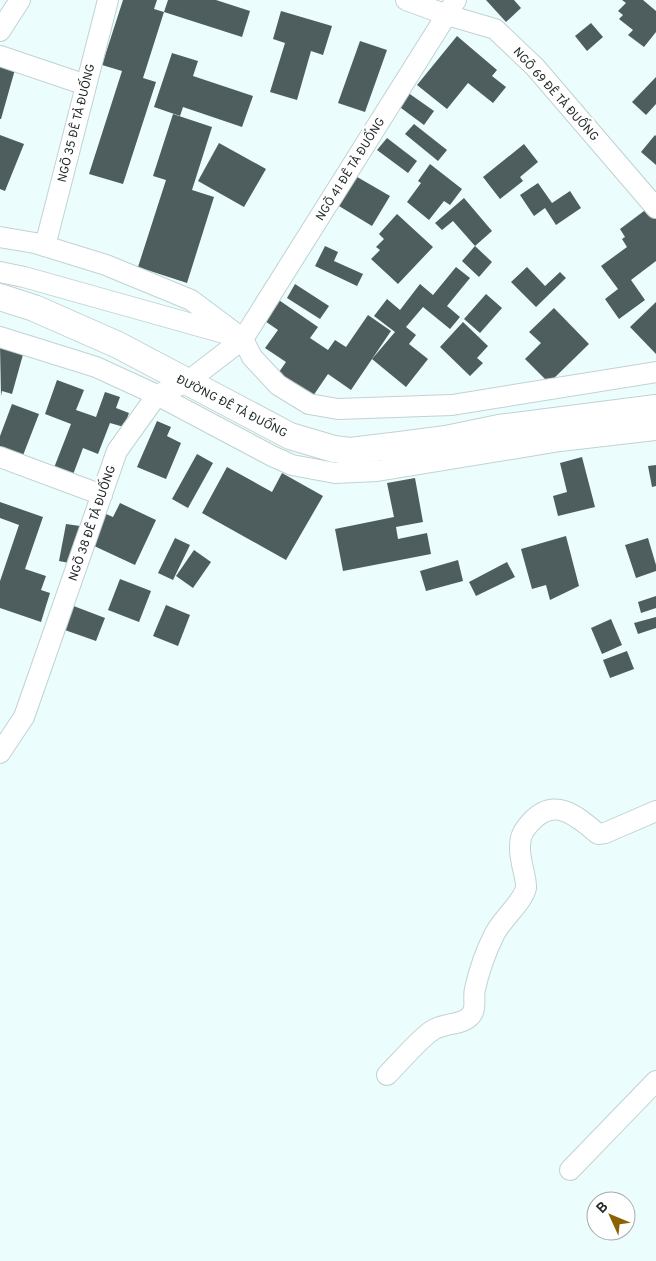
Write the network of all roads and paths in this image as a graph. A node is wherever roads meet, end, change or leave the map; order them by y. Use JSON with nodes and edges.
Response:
{"nodes":[{"id":1,"x":20,"y":0,"type":"edge"},
{"id":2,"x":108,"y":0,"type":"edge"},
{"id":3,"x":406,"y":0,"type":"edge"},
{"id":4,"x":451,"y":8,"type":"edge"},
{"id":5,"x":0,"y":31,"type":"edge"},
{"id":6,"x":0,"y":56,"type":"edge"},
{"id":7,"x":86,"y":85,"type":"junction"},
{"id":8,"x":656,"y":208,"type":"edge"},
{"id":9,"x":0,"y":237,"type":"edge"},
{"id":10,"x":45,"y":246,"type":"junction"},
{"id":11,"x":0,"y":272,"type":"edge"},
{"id":12,"x":0,"y":297,"type":"edge"},
{"id":13,"x":0,"y":337,"type":"edge"},
{"id":14,"x":243,"y":339,"type":"junction"},
{"id":15,"x":656,"y":372,"type":"edge"},
{"id":16,"x":187,"y":382,"type":"junction"},
{"id":17,"x":157,"y":395,"type":"junction"},
{"id":18,"x":656,"y":408,"type":"edge"},
{"id":19,"x":656,"y":430,"type":"edge"},
{"id":20,"x":0,"y":457,"type":"edge"},
{"id":21,"x":102,"y":495,"type":"junction"},
{"id":22,"x":0,"y":753,"type":"edge"},
{"id":23,"x":656,"y":811,"type":"edge"},
{"id":24,"x":387,"y":1075,"type":"dead end"},
{"id":25,"x":656,"y":1081,"type":"edge"},
{"id":26,"x":570,"y":1170,"type":"dead end"}],
"edges":[{"from":1,"to":5,"type":"street"},
{"from":2,"to":7,"type":"street","name":"NGÕ 35 ĐÊ TẢ ĐUỐNG"},
{"from":3,"to":4,"type":"street","name":"NGÕ 69 ĐÊ TẢ ĐUỐNG"},
{"from":4,"to":8,"type":"street","name":"NGÕ 69 ĐÊ TẢ ĐUỐNG"},
{"from":4,"to":14,"type":"street","name":"NGÕ 41 ĐÊ TẢ ĐUỐNG"},
{"from":6,"to":7,"type":"street"},
{"from":7,"to":10,"type":"street","name":"NGÕ 35 ĐÊ TẢ ĐUỐNG"},
{"from":9,"to":10,"type":"street"},
{"from":10,"to":14,"type":"street"},
{"from":11,"to":14,"type":"street"},
{"from":12,"to":16,"type":"main road","name":"ĐƯỜNG ĐÊ TẢ ĐUỐNG"},
{"from":13,"to":17,"type":"street"},
{"from":14,"to":15,"type":"street"},
{"from":14,"to":16,"type":"street"},
{"from":16,"to":17,"type":"street"},
{"from":16,"to":18,"type":"main road","name":"ĐƯỜNG ĐÊ TẢ ĐUỐNG"},
{"from":17,"to":19,"type":"street"},
{"from":17,"to":21,"type":"street","name":"NGÕ 38 ĐÊ TẢ ĐUỐNG"},
{"from":20,"to":21,"type":"street"},
{"from":21,"to":22,"type":"street","name":"NGÕ 38 ĐÊ TẢ ĐUỐNG"},
{"from":23,"to":24,"type":"street"},
{"from":25,"to":26,"type":"street"}]}
